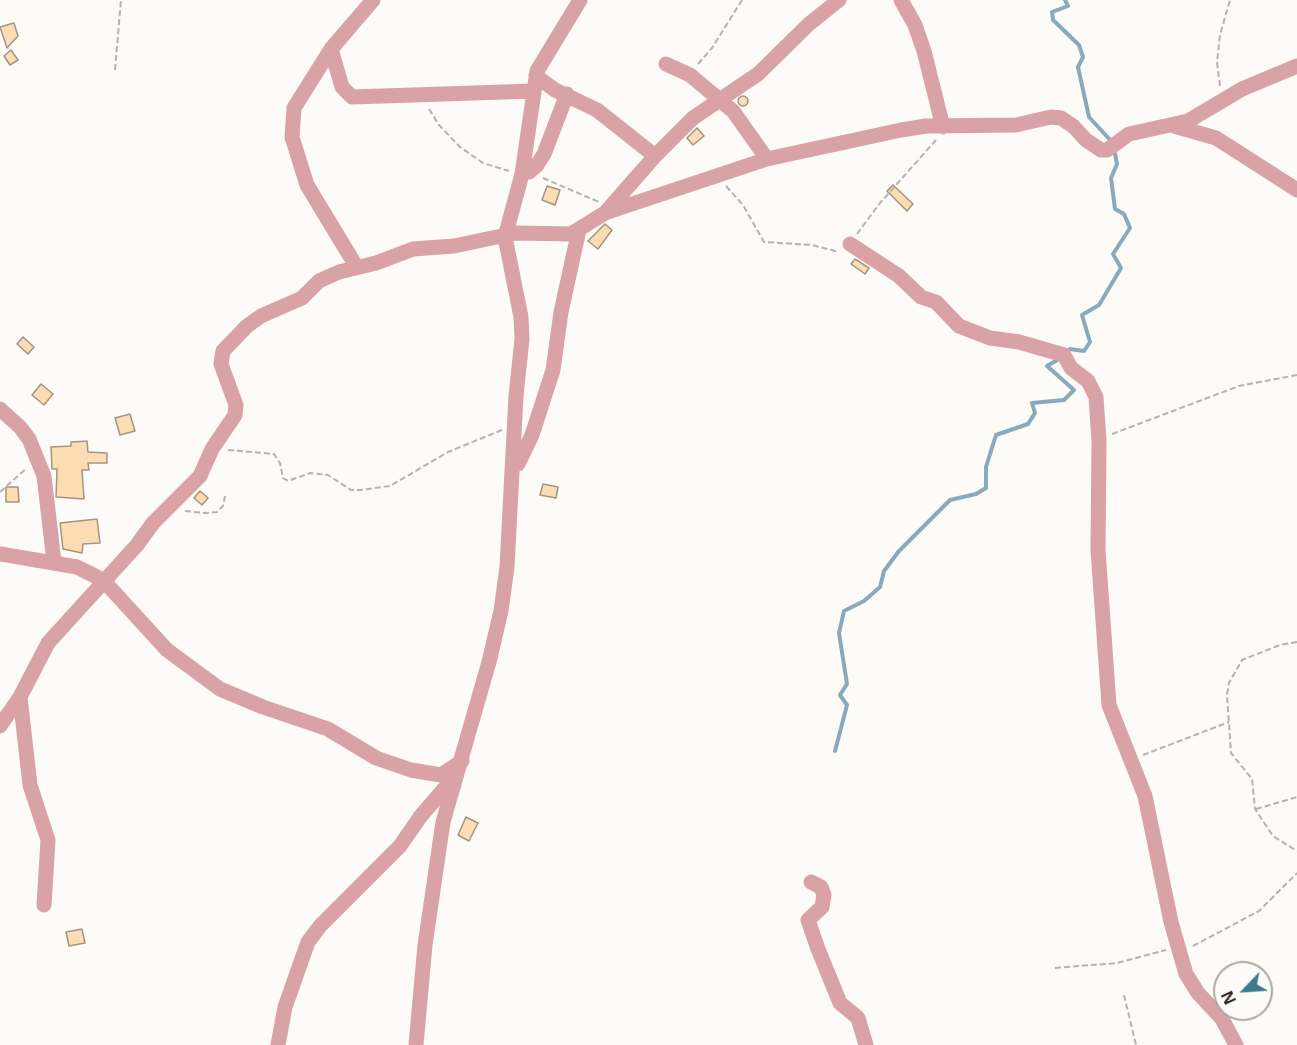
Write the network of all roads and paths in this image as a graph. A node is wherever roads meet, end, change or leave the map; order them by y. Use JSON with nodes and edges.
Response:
{"nodes":[{"id":1,"x":121,"y":0,"type":"edge"},
{"id":2,"x":373,"y":0,"type":"edge"},
{"id":3,"x":580,"y":0,"type":"edge"},
{"id":4,"x":742,"y":0,"type":"edge"},
{"id":5,"x":839,"y":0,"type":"edge"},
{"id":6,"x":901,"y":0,"type":"edge"},
{"id":7,"x":1230,"y":0,"type":"edge"},
{"id":8,"x":331,"y":49,"type":"junction"},
{"id":9,"x":666,"y":64,"type":"dead end"},
{"id":10,"x":1297,"y":66,"type":"edge"},
{"id":11,"x":115,"y":70,"type":"dead end"},
{"id":12,"x":687,"y":73,"type":"junction"},
{"id":13,"x":535,"y":83,"type":"junction"},
{"id":14,"x":567,"y":94,"type":"junction"},
{"id":15,"x":422,"y":95,"type":"junction"},
{"id":16,"x":719,"y":99,"type":"junction"},
{"id":17,"x":1223,"y":100,"type":"junction"},
{"id":18,"x":1174,"y":126,"type":"junction"},
{"id":19,"x":943,"y":127,"type":"junction"},
{"id":20,"x":655,"y":156,"type":"junction"},
{"id":21,"x":767,"y":159,"type":"junction"},
{"id":22,"x":525,"y":173,"type":"junction"},
{"id":23,"x":716,"y":176,"type":"junction"},
{"id":24,"x":1297,"y":190,"type":"edge"},
{"id":25,"x":607,"y":210,"type":"junction"},
{"id":26,"x":579,"y":231,"type":"junction"},
{"id":27,"x":505,"y":237,"type":"junction"},
{"id":28,"x":850,"y":244,"type":"junction"},
{"id":29,"x":356,"y":266,"type":"junction"},
{"id":30,"x":1297,"y":375,"type":"edge"},
{"id":31,"x":0,"y":409,"type":"edge"},
{"id":32,"x":515,"y":424,"type":"junction"},
{"id":33,"x":1099,"y":441,"type":"junction"},
{"id":34,"x":212,"y":448,"type":"junction"},
{"id":35,"x":34,"y":451,"type":"junction"},
{"id":36,"x":514,"y":477,"type":"junction"},
{"id":37,"x":0,"y":492,"type":"edge"},
{"id":38,"x":225,"y":496,"type":"dead end"},
{"id":39,"x":169,"y":507,"type":"junction"},
{"id":40,"x":0,"y":554,"type":"edge"},
{"id":41,"x":54,"y":562,"type":"junction"},
{"id":42,"x":103,"y":580,"type":"junction"},
{"id":43,"x":1297,"y":642,"type":"edge"},
{"id":44,"x":20,"y":697,"type":"junction"},
{"id":45,"x":1229,"y":722,"type":"junction"},
{"id":46,"x":0,"y":726,"type":"edge"},
{"id":47,"x":1132,"y":760,"type":"junction"},
{"id":48,"x":462,"y":761,"type":"junction"},
{"id":49,"x":454,"y":785,"type":"junction"},
{"id":50,"x":1297,"y":797,"type":"edge"},
{"id":51,"x":1255,"y":809,"type":"junction"},
{"id":52,"x":1297,"y":851,"type":"edge"},
{"id":53,"x":1297,"y":873,"type":"edge"},
{"id":54,"x":811,"y":882,"type":"dead end"},
{"id":55,"x":44,"y":905,"type":"dead end"},
{"id":56,"x":1178,"y":950,"type":"junction"},
{"id":57,"x":1055,"y":968,"type":"dead end"},
{"id":58,"x":1124,"y":995,"type":"dead end"},
{"id":59,"x":278,"y":1045,"type":"edge"},
{"id":60,"x":416,"y":1045,"type":"edge"},
{"id":61,"x":866,"y":1045,"type":"edge"},
{"id":62,"x":1136,"y":1045,"type":"edge"},
{"id":63,"x":1236,"y":1045,"type":"edge"}],
"edges":[{"from":1,"to":11,"type":"path"},
{"from":2,"to":8,"type":"street"},
{"from":3,"to":13,"type":"street"},
{"from":4,"to":12,"type":"path"},
{"from":5,"to":16,"type":"street"},
{"from":6,"to":19,"type":"street"},
{"from":7,"to":17,"type":"path"},
{"from":8,"to":15,"type":"street"},
{"from":8,"to":29,"type":"street"},
{"from":9,"to":12,"type":"street"},
{"from":10,"to":17,"type":"street"},
{"from":12,"to":16,"type":"street"},
{"from":13,"to":14,"type":"street"},
{"from":13,"to":15,"type":"street"},
{"from":13,"to":22,"type":"street"},
{"from":14,"to":20,"type":"street"},
{"from":14,"to":22,"type":"street"},
{"from":15,"to":22,"type":"path"},
{"from":16,"to":20,"type":"street"},
{"from":16,"to":21,"type":"street"},
{"from":17,"to":18,"type":"street"},
{"from":18,"to":19,"type":"street"},
{"from":18,"to":24,"type":"street"},
{"from":19,"to":21,"type":"street"},
{"from":19,"to":28,"type":"path"},
{"from":20,"to":25,"type":"street"},
{"from":21,"to":23,"type":"street"},
{"from":22,"to":25,"type":"path"},
{"from":22,"to":27,"type":"street"},
{"from":23,"to":25,"type":"street"},
{"from":23,"to":28,"type":"path"},
{"from":25,"to":26,"type":"street"},
{"from":26,"to":27,"type":"street"},
{"from":26,"to":36,"type":"street"},
{"from":27,"to":29,"type":"street"},
{"from":27,"to":32,"type":"street"},
{"from":28,"to":33,"type":"street"},
{"from":29,"to":34,"type":"street"},
{"from":30,"to":33,"type":"path"},
{"from":31,"to":35,"type":"street"},
{"from":32,"to":34,"type":"path"},
{"from":32,"to":36,"type":"street"},
{"from":33,"to":47,"type":"street"},
{"from":34,"to":39,"type":"street"},
{"from":35,"to":37,"type":"path"},
{"from":35,"to":41,"type":"street"},
{"from":36,"to":48,"type":"street"},
{"from":38,"to":39,"type":"path"},
{"from":39,"to":42,"type":"street"},
{"from":40,"to":41,"type":"street"},
{"from":41,"to":42,"type":"street"},
{"from":42,"to":44,"type":"street"},
{"from":42,"to":48,"type":"street"},
{"from":43,"to":45,"type":"path"},
{"from":44,"to":46,"type":"street"},
{"from":44,"to":55,"type":"street"},
{"from":45,"to":47,"type":"path"},
{"from":45,"to":51,"type":"path"},
{"from":47,"to":56,"type":"street"},
{"from":48,"to":49,"type":"street"},
{"from":49,"to":59,"type":"street"},
{"from":49,"to":60,"type":"street"},
{"from":50,"to":51,"type":"path"},
{"from":51,"to":52,"type":"path"},
{"from":53,"to":56,"type":"path"},
{"from":54,"to":61,"type":"street"},
{"from":56,"to":57,"type":"path"},
{"from":56,"to":63,"type":"street"},
{"from":58,"to":62,"type":"path"}]}
